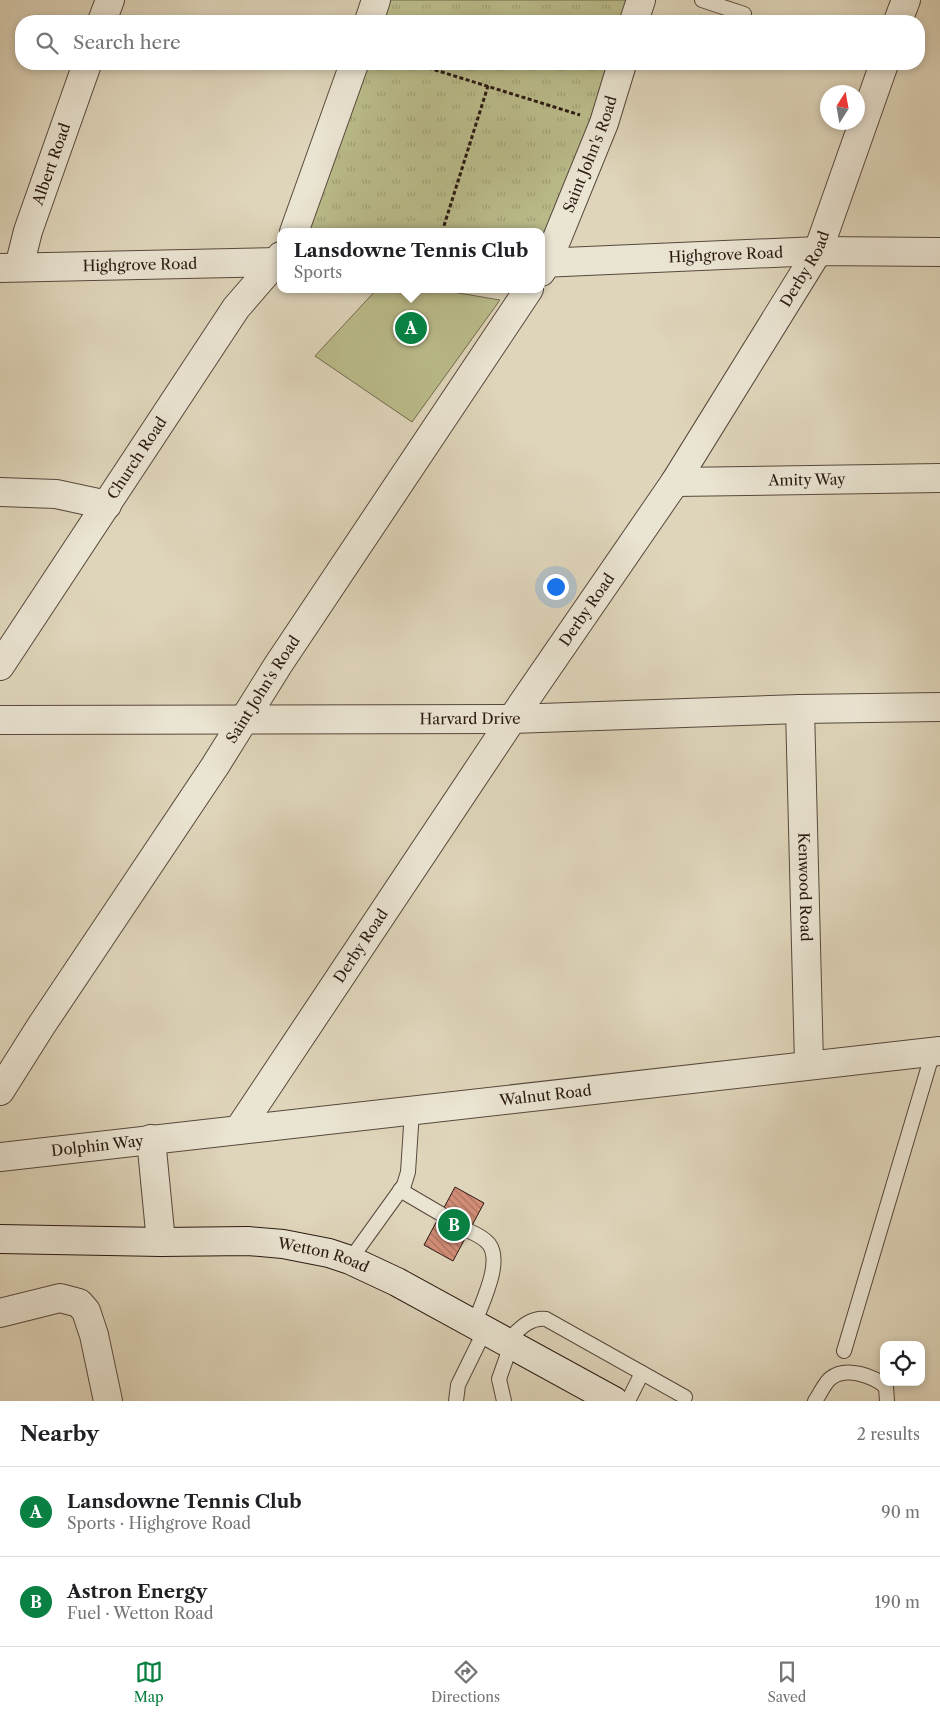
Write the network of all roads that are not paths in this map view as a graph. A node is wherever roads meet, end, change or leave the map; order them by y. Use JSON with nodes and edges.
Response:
{"nodes":[{"id":1,"x":110,"y":0,"type":"edge"},
{"id":2,"x":376,"y":0,"type":"edge"},
{"id":3,"x":641,"y":0,"type":"edge"},
{"id":4,"x":702,"y":0,"type":"edge"},
{"id":5,"x":906,"y":0,"type":"edge"},
{"id":6,"x":744,"y":14,"type":"dead end"},
{"id":7,"x":104,"y":15,"type":"edge"},
{"id":8,"x":371,"y":15,"type":"edge"},
{"id":9,"x":636,"y":15,"type":"edge"},
{"id":10,"x":900,"y":15,"type":"edge"},
{"id":11,"x":85,"y":70,"type":"edge"},
{"id":12,"x":352,"y":70,"type":"edge"},
{"id":13,"x":620,"y":70,"type":"edge"},
{"id":14,"x":882,"y":70,"type":"edge"},
{"id":15,"x":295,"y":228,"type":"edge"},
{"id":16,"x":818,"y":252,"type":"junction"},
{"id":17,"x":940,"y":252,"type":"edge"},
{"id":18,"x":277,"y":260,"type":"edge"},
{"id":19,"x":545,"y":261,"type":"edge"},
{"id":20,"x":277,"y":263,"type":"edge"},
{"id":21,"x":545,"y":266,"type":"edge"},
{"id":22,"x":10,"y":267,"type":"edge"},
{"id":23,"x":526,"y":293,"type":"edge"},
{"id":24,"x":940,"y":478,"type":"edge"},
{"id":25,"x":675,"y":482,"type":"junction"},
{"id":26,"x":0,"y":492,"type":"edge"},
{"id":27,"x":107,"y":504,"type":"junction"},
{"id":28,"x":0,"y":666,"type":"edge"},
{"id":29,"x":940,"y":707,"type":"edge"},
{"id":30,"x":800,"y":708,"type":"junction"},
{"id":31,"x":244,"y":718,"type":"junction"},
{"id":32,"x":512,"y":719,"type":"junction"},
{"id":33,"x":0,"y":720,"type":"edge"},
{"id":34,"x":937,"y":1052,"type":"edge"},
{"id":35,"x":809,"y":1064,"type":"junction"},
{"id":36,"x":0,"y":1091,"type":"edge"},
{"id":37,"x":412,"y":1111,"type":"junction"},
{"id":38,"x":240,"y":1130,"type":"junction"},
{"id":39,"x":151,"y":1139,"type":"junction"},
{"id":40,"x":0,"y":1156,"type":"edge"},
{"id":41,"x":400,"y":1190,"type":"junction"},
{"id":42,"x":441,"y":1214,"type":"dead end"},
{"id":43,"x":469,"y":1231,"type":"dead end"},
{"id":44,"x":0,"y":1239,"type":"edge"},
{"id":45,"x":162,"y":1242,"type":"junction"},
{"id":46,"x":350,"y":1260,"type":"junction"},
{"id":47,"x":0,"y":1313,"type":"edge"},
{"id":48,"x":494,"y":1336,"type":"junction"},
{"id":49,"x":844,"y":1350,"type":"dead end"},
{"id":50,"x":642,"y":1373,"type":"junction"},
{"id":51,"x":684,"y":1397,"type":"dead end"},
{"id":52,"x":108,"y":1401,"type":"edge"},
{"id":53,"x":456,"y":1401,"type":"edge"},
{"id":54,"x":504,"y":1401,"type":"edge"},
{"id":55,"x":614,"y":1401,"type":"edge"},
{"id":56,"x":628,"y":1401,"type":"edge"},
{"id":57,"x":815,"y":1401,"type":"edge"},
{"id":58,"x":887,"y":1401,"type":"edge"}],
"edges":[{"from":1,"to":7,"type":"street"},
{"from":2,"to":8,"type":"street"},
{"from":3,"to":9,"type":"street"},
{"from":4,"to":6,"type":"lane"},
{"from":5,"to":10,"type":"street"},
{"from":11,"to":22,"type":"street","name":"Albert Road"},
{"from":12,"to":15,"type":"street"},
{"from":13,"to":19,"type":"street","name":"Saint John's Road"},
{"from":14,"to":16,"type":"street","name":"Derby Road"},
{"from":16,"to":17,"type":"street","name":"Highgrove Road"},
{"from":16,"to":21,"type":"street","name":"Highgrove Road"},
{"from":16,"to":25,"type":"street","name":"Derby Road"},
{"from":18,"to":22,"type":"street","name":"Highgrove Road"},
{"from":20,"to":27,"type":"street","name":"Church Road"},
{"from":23,"to":31,"type":"street","name":"Saint John's Road"},
{"from":24,"to":25,"type":"street","name":"Amity Way"},
{"from":25,"to":32,"type":"street","name":"Derby Road"},
{"from":26,"to":27,"type":"street"},
{"from":27,"to":28,"type":"street","name":"Church Road"},
{"from":29,"to":30,"type":"street","name":"Harvard Drive"},
{"from":30,"to":32,"type":"street","name":"Harvard Drive"},
{"from":30,"to":35,"type":"street","name":"Kenwood Road"},
{"from":31,"to":32,"type":"street","name":"Harvard Drive"},
{"from":31,"to":33,"type":"street","name":"Harvard Drive"},
{"from":31,"to":36,"type":"street","name":"Saint John's Road"},
{"from":32,"to":38,"type":"street","name":"Derby Road"},
{"from":34,"to":35,"type":"street","name":"Walnut Road"},
{"from":34,"to":49,"type":"lane"},
{"from":35,"to":37,"type":"street","name":"Walnut Road"},
{"from":37,"to":38,"type":"street","name":"Walnut Road"},
{"from":37,"to":41,"type":"lane"},
{"from":38,"to":39,"type":"street","name":"Walnut Road"},
{"from":39,"to":40,"type":"street","name":"Dolphin Way"},
{"from":39,"to":45,"type":"street","name":"Dolphin Way"},
{"from":41,"to":42,"type":"lane"},
{"from":41,"to":46,"type":"lane"},
{"from":43,"to":48,"type":"lane"},
{"from":44,"to":45,"type":"street","name":"Wetton Road"},
{"from":45,"to":46,"type":"street","name":"Wetton Road"},
{"from":46,"to":48,"type":"street","name":"Wetton Road"},
{"from":47,"to":52,"type":"street"},
{"from":48,"to":50,"type":"lane"},
{"from":48,"to":53,"type":"lane"},
{"from":48,"to":54,"type":"lane"},
{"from":48,"to":55,"type":"street","name":"Wetton Road"},
{"from":50,"to":51,"type":"lane"},
{"from":50,"to":56,"type":"lane"},
{"from":57,"to":58,"type":"lane"}]}
